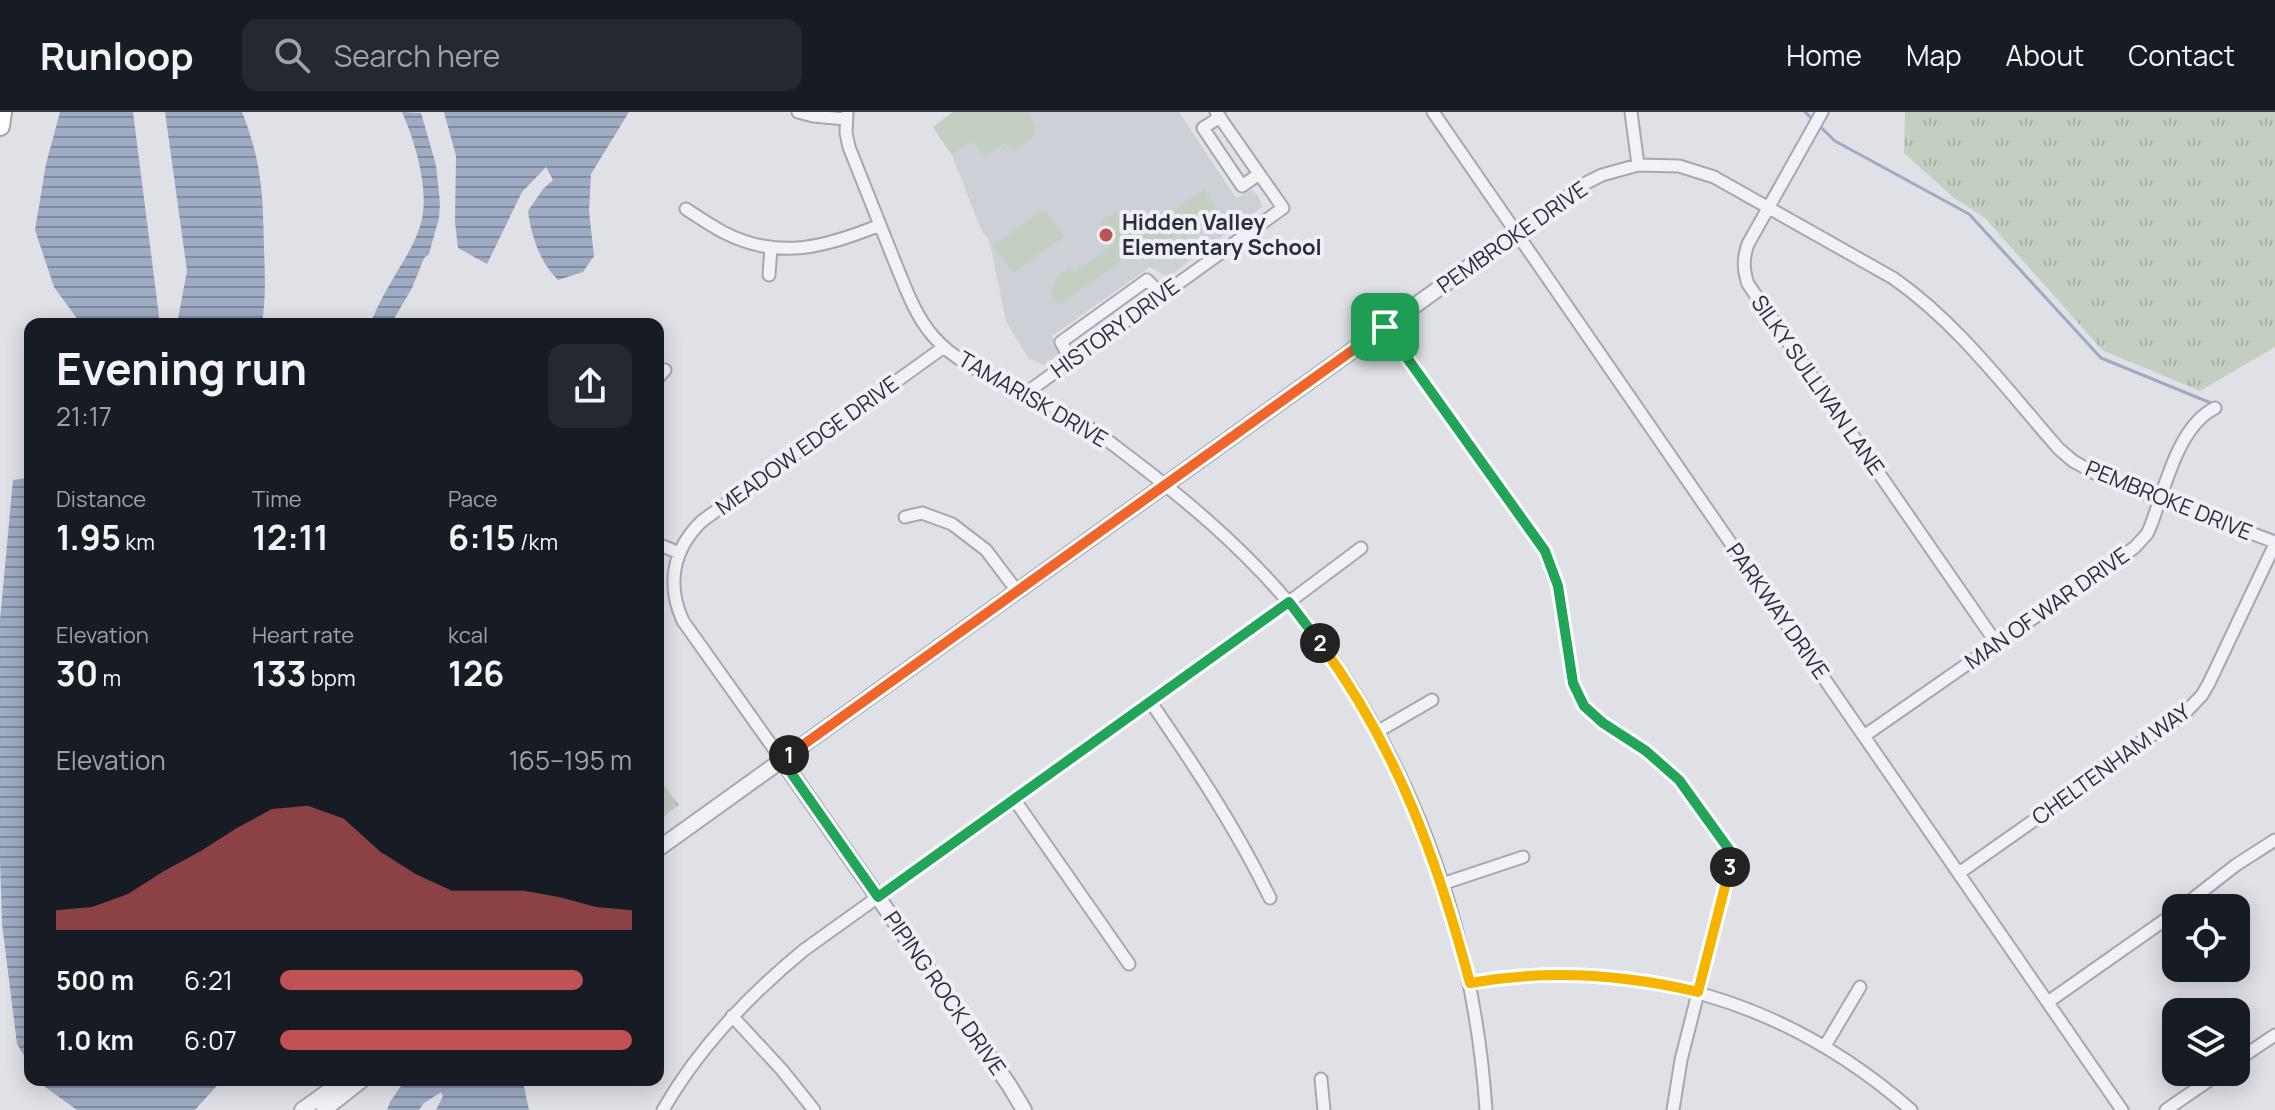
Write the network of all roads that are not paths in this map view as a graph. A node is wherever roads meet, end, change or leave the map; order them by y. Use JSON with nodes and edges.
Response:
{"nodes":[{"id":1,"x":2,"y":112,"type":"edge"},
{"id":2,"x":798,"y":112,"type":"edge"},
{"id":3,"x":1433,"y":112,"type":"edge"},
{"id":4,"x":1631,"y":112,"type":"edge"},
{"id":5,"x":1822,"y":112,"type":"edge"},
{"id":6,"x":1218,"y":114,"type":"edge"},
{"id":7,"x":847,"y":115,"type":"edge"},
{"id":8,"x":0,"y":126,"type":"edge"},
{"id":9,"x":1638,"y":165,"type":"junction"},
{"id":10,"x":1259,"y":174,"type":"junction"},
{"id":11,"x":1768,"y":207,"type":"junction"},
{"id":12,"x":686,"y":209,"type":"dead end"},
{"id":13,"x":880,"y":225,"type":"junction"},
{"id":14,"x":1516,"y":233,"type":"junction"},
{"id":15,"x":771,"y":247,"type":"junction"},
{"id":16,"x":769,"y":275,"type":"dead end"},
{"id":17,"x":1162,"y":295,"type":"junction"},
{"id":18,"x":1385,"y":327,"type":"junction"},
{"id":19,"x":944,"y":347,"type":"junction"},
{"id":20,"x":1071,"y":360,"type":"junction"},
{"id":21,"x":1026,"y":393,"type":"junction"},
{"id":22,"x":2215,"y":408,"type":"dead end"},
{"id":23,"x":1166,"y":484,"type":"junction"},
{"id":24,"x":2160,"y":499,"type":"junction"},
{"id":25,"x":905,"y":517,"type":"dead end"},
{"id":26,"x":2275,"y":543,"type":"edge"},
{"id":27,"x":664,"y":547,"type":"edge"},
{"id":28,"x":1361,"y":548,"type":"dead end"},
{"id":29,"x":679,"y":553,"type":"junction"},
{"id":30,"x":1017,"y":591,"type":"junction"},
{"id":31,"x":1289,"y":602,"type":"junction"},
{"id":32,"x":1997,"y":644,"type":"junction"},
{"id":33,"x":1432,"y":700,"type":"dead end"},
{"id":34,"x":1150,"y":701,"type":"junction"},
{"id":35,"x":1377,"y":732,"type":"junction"},
{"id":36,"x":1864,"y":736,"type":"junction"},
{"id":37,"x":782,"y":760,"type":"junction"},
{"id":38,"x":1014,"y":799,"type":"junction"},
{"id":39,"x":2275,"y":840,"type":"edge"},
{"id":40,"x":664,"y":845,"type":"edge"},
{"id":41,"x":1523,"y":857,"type":"dead end"},
{"id":42,"x":1959,"y":873,"type":"junction"},
{"id":43,"x":1442,"y":884,"type":"junction"},
{"id":44,"x":2199,"y":894,"type":"edge"},
{"id":45,"x":878,"y":897,"type":"junction"},
{"id":46,"x":1270,"y":898,"type":"dead end"},
{"id":47,"x":2162,"y":921,"type":"edge"},
{"id":48,"x":1129,"y":964,"type":"dead end"},
{"id":49,"x":1470,"y":983,"type":"junction"},
{"id":50,"x":1860,"y":987,"type":"dead end"},
{"id":51,"x":1698,"y":992,"type":"junction"},
{"id":52,"x":2048,"y":1002,"type":"junction"},
{"id":53,"x":732,"y":1016,"type":"junction"},
{"id":54,"x":2275,"y":1035,"type":"edge"},
{"id":55,"x":1825,"y":1046,"type":"junction"},
{"id":56,"x":2250,"y":1052,"type":"edge"},
{"id":57,"x":1321,"y":1079,"type":"dead end"},
{"id":58,"x":336,"y":1086,"type":"edge"},
{"id":59,"x":354,"y":1086,"type":"edge"},
{"id":60,"x":2201,"y":1086,"type":"edge"},
{"id":61,"x":302,"y":1110,"type":"edge"},
{"id":62,"x":324,"y":1110,"type":"edge"},
{"id":63,"x":663,"y":1110,"type":"edge"},
{"id":64,"x":814,"y":1110,"type":"edge"},
{"id":65,"x":1024,"y":1110,"type":"edge"},
{"id":66,"x":1324,"y":1110,"type":"edge"},
{"id":67,"x":1486,"y":1110,"type":"edge"},
{"id":68,"x":1673,"y":1110,"type":"edge"},
{"id":69,"x":1911,"y":1110,"type":"edge"},
{"id":70,"x":2122,"y":1110,"type":"edge"},
{"id":71,"x":2166,"y":1110,"type":"edge"}],
"edges":[{"from":1,"to":8,"type":"main road"},
{"from":2,"to":7,"type":"street"},
{"from":3,"to":14,"type":"street","name":"PARKWAY DRIVE"},
{"from":4,"to":9,"type":"street"},
{"from":5,"to":11,"type":"street","name":"SILKY SULLIVAN LANE"},
{"from":6,"to":10,"type":"street"},
{"from":6,"to":10,"type":"street"},
{"from":7,"to":13,"type":"street","name":"TAMARISK DRIVE"},
{"from":9,"to":11,"type":"street","name":"PEMBROKE DRIVE"},
{"from":9,"to":14,"type":"street","name":"PEMBROKE DRIVE"},
{"from":10,"to":17,"type":"street","name":"HISTORY DRIVE"},
{"from":11,"to":24,"type":"street","name":"PEMBROKE DRIVE"},
{"from":11,"to":32,"type":"street","name":"SILKY SULLIVAN LANE"},
{"from":12,"to":15,"type":"street"},
{"from":13,"to":15,"type":"street"},
{"from":13,"to":19,"type":"street","name":"TAMARISK DRIVE"},
{"from":14,"to":18,"type":"street","name":"PEMBROKE DRIVE"},
{"from":14,"to":36,"type":"street","name":"PARKWAY DRIVE"},
{"from":15,"to":16,"type":"street"},
{"from":17,"to":20,"type":"street","name":"HISTORY DRIVE"},
{"from":17,"to":20,"type":"street"},
{"from":18,"to":23,"type":"street","name":"PEMBROKE DRIVE"},
{"from":18,"to":51,"type":"street"},
{"from":19,"to":21,"type":"street","name":"TAMARISK DRIVE"},
{"from":19,"to":29,"type":"street","name":"MEADOW EDGE DRIVE"},
{"from":20,"to":21,"type":"street","name":"HISTORY DRIVE"},
{"from":21,"to":23,"type":"street","name":"TAMARISK DRIVE"},
{"from":22,"to":24,"type":"street","name":"MAN OF WAR DRIVE"},
{"from":23,"to":30,"type":"street","name":"PEMBROKE DRIVE"},
{"from":23,"to":31,"type":"street","name":"TAMARISK DRIVE"},
{"from":24,"to":26,"type":"street","name":"PEMBROKE DRIVE"},
{"from":24,"to":32,"type":"street","name":"MAN OF WAR DRIVE"},
{"from":25,"to":30,"type":"street"},
{"from":26,"to":42,"type":"street","name":"CHELTENHAM WAY"},
{"from":27,"to":29,"type":"street"},
{"from":28,"to":31,"type":"street"},
{"from":29,"to":37,"type":"street","name":"PIPING ROCK DRIVE"},
{"from":30,"to":37,"type":"street","name":"PEMBROKE DRIVE"},
{"from":31,"to":34,"type":"street"},
{"from":31,"to":35,"type":"street","name":"TAMARISK DRIVE"},
{"from":32,"to":36,"type":"street","name":"MAN OF WAR DRIVE"},
{"from":33,"to":35,"type":"street"},
{"from":34,"to":38,"type":"street"},
{"from":34,"to":46,"type":"street"},
{"from":35,"to":43,"type":"street","name":"TAMARISK DRIVE"},
{"from":36,"to":42,"type":"street","name":"PARKWAY DRIVE"},
{"from":37,"to":40,"type":"street","name":"PEMBROKE DRIVE"},
{"from":37,"to":45,"type":"street","name":"PIPING ROCK DRIVE"},
{"from":38,"to":45,"type":"street"},
{"from":38,"to":48,"type":"street"},
{"from":39,"to":44,"type":"street"},
{"from":41,"to":43,"type":"street"},
{"from":42,"to":52,"type":"street","name":"PARKWAY DRIVE"},
{"from":43,"to":49,"type":"street","name":"TAMARISK DRIVE"},
{"from":45,"to":53,"type":"street"},
{"from":45,"to":65,"type":"street","name":"PIPING ROCK DRIVE"},
{"from":47,"to":52,"type":"street"},
{"from":49,"to":51,"type":"street"},
{"from":49,"to":67,"type":"street","name":"TAMARISK DRIVE"},
{"from":50,"to":55,"type":"street"},
{"from":51,"to":55,"type":"street"},
{"from":51,"to":68,"type":"street"},
{"from":52,"to":70,"type":"street","name":"PARKWAY DRIVE"},
{"from":53,"to":63,"type":"street"},
{"from":53,"to":64,"type":"street"},
{"from":54,"to":56,"type":"street"},
{"from":55,"to":69,"type":"street"},
{"from":57,"to":66,"type":"street"},
{"from":58,"to":61,"type":"street"},
{"from":59,"to":62,"type":"street"},
{"from":60,"to":71,"type":"street"}]}
